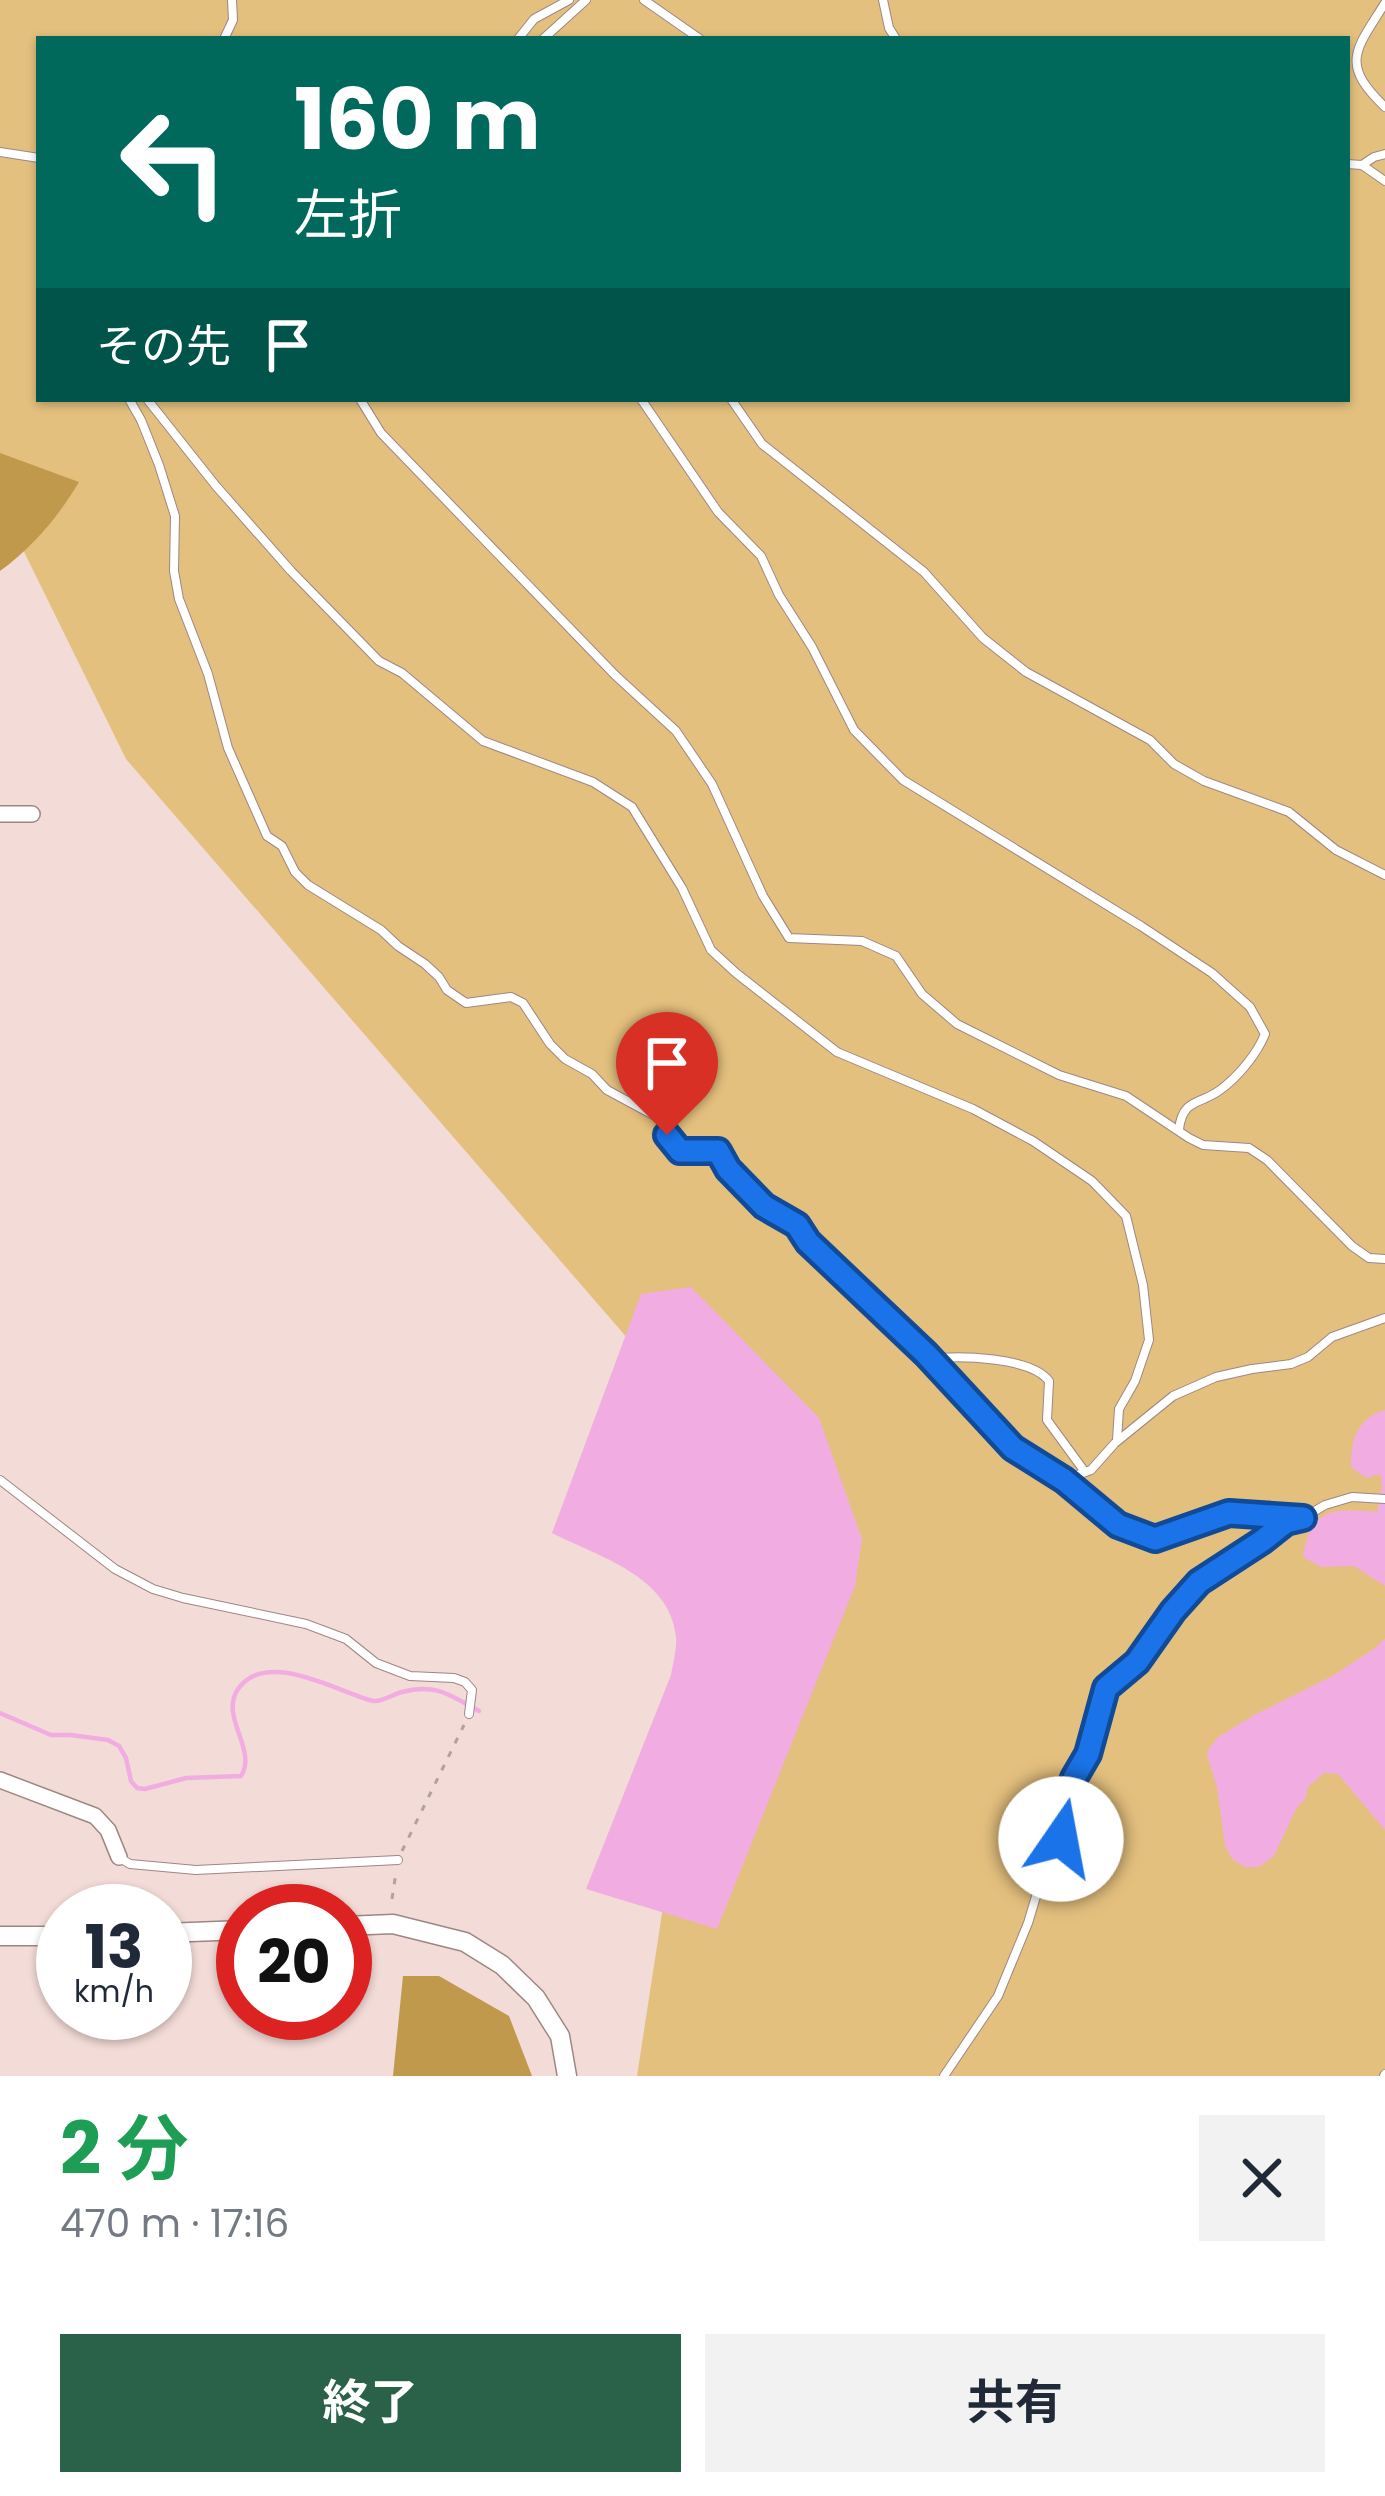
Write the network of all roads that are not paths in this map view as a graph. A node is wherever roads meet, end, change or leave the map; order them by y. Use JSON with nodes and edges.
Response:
{"nodes":[{"id":1,"x":232,"y":0,"type":"edge"},
{"id":2,"x":569,"y":0,"type":"edge"},
{"id":3,"x":586,"y":0,"type":"edge"},
{"id":4,"x":644,"y":0,"type":"edge"},
{"id":5,"x":883,"y":0,"type":"edge"},
{"id":6,"x":1385,"y":3,"type":"edge"},
{"id":7,"x":225,"y":36,"type":"edge"},
{"id":8,"x":520,"y":36,"type":"edge"},
{"id":9,"x":546,"y":36,"type":"edge"},
{"id":10,"x":696,"y":36,"type":"edge"},
{"id":11,"x":894,"y":36,"type":"edge"},
{"id":12,"x":1385,"y":107,"type":"edge"},
{"id":13,"x":0,"y":152,"type":"edge"},
{"id":14,"x":1385,"y":154,"type":"edge"},
{"id":15,"x":36,"y":158,"type":"edge"},
{"id":16,"x":1350,"y":164,"type":"edge"},
{"id":17,"x":1362,"y":165,"type":"junction"},
{"id":18,"x":1385,"y":182,"type":"edge"},
{"id":19,"x":131,"y":402,"type":"edge"},
{"id":20,"x":149,"y":402,"type":"edge"},
{"id":21,"x":362,"y":402,"type":"edge"},
{"id":22,"x":643,"y":402,"type":"edge"},
{"id":23,"x":732,"y":402,"type":"edge"},
{"id":24,"x":0,"y":814,"type":"edge"},
{"id":25,"x":32,"y":814,"type":"dead end"},
{"id":26,"x":1385,"y":875,"type":"edge"},
{"id":27,"x":1179,"y":1131,"type":"junction"},
{"id":28,"x":1385,"y":1259,"type":"edge"},
{"id":29,"x":1385,"y":1318,"type":"edge"},
{"id":30,"x":929,"y":1359,"type":"junction"},
{"id":31,"x":1117,"y":1442,"type":"junction"},
{"id":32,"x":1084,"y":1472,"type":"junction"},
{"id":33,"x":0,"y":1480,"type":"edge"},
{"id":34,"x":1064,"y":1480,"type":"junction"},
{"id":35,"x":1385,"y":1499,"type":"edge"},
{"id":36,"x":1303,"y":1518,"type":"junction"},
{"id":37,"x":469,"y":1714,"type":"road end"},
{"id":38,"x":0,"y":1780,"type":"edge"},
{"id":39,"x":119,"y":1857,"type":"joint"},
{"id":40,"x":398,"y":1860,"type":"road end"},
{"id":41,"x":372,"y":1925,"type":"edge"},
{"id":42,"x":0,"y":1936,"type":"edge"},
{"id":43,"x":36,"y":1936,"type":"edge"},
{"id":44,"x":567,"y":2076,"type":"edge"},
{"id":45,"x":944,"y":2076,"type":"edge"}],
"edges":[{"from":1,"to":7,"type":"lane"},
{"from":2,"to":8,"type":"lane"},
{"from":3,"to":9,"type":"lane"},
{"from":4,"to":10,"type":"lane"},
{"from":5,"to":11,"type":"lane"},
{"from":6,"to":12,"type":"lane"},
{"from":13,"to":15,"type":"lane"},
{"from":14,"to":17,"type":"lane"},
{"from":16,"to":17,"type":"lane"},
{"from":17,"to":18,"type":"lane"},
{"from":19,"to":30,"type":"lane"},
{"from":20,"to":31,"type":"lane"},
{"from":21,"to":27,"type":"lane"},
{"from":22,"to":27,"type":"lane"},
{"from":23,"to":26,"type":"lane"},
{"from":24,"to":25,"type":"street"},
{"from":27,"to":28,"type":"lane"},
{"from":29,"to":31,"type":"lane"},
{"from":30,"to":32,"type":"lane"},
{"from":30,"to":34,"type":"lane"},
{"from":31,"to":32,"type":"lane"},
{"from":32,"to":34,"type":"lane"},
{"from":33,"to":37,"type":"lane"},
{"from":34,"to":36,"type":"lane"},
{"from":35,"to":36,"type":"lane"},
{"from":36,"to":45,"type":"lane"},
{"from":38,"to":39,"type":"street"},
{"from":39,"to":40,"type":"lane"},
{"from":41,"to":44,"type":"street"},
{"from":42,"to":43,"type":"street"}]}
